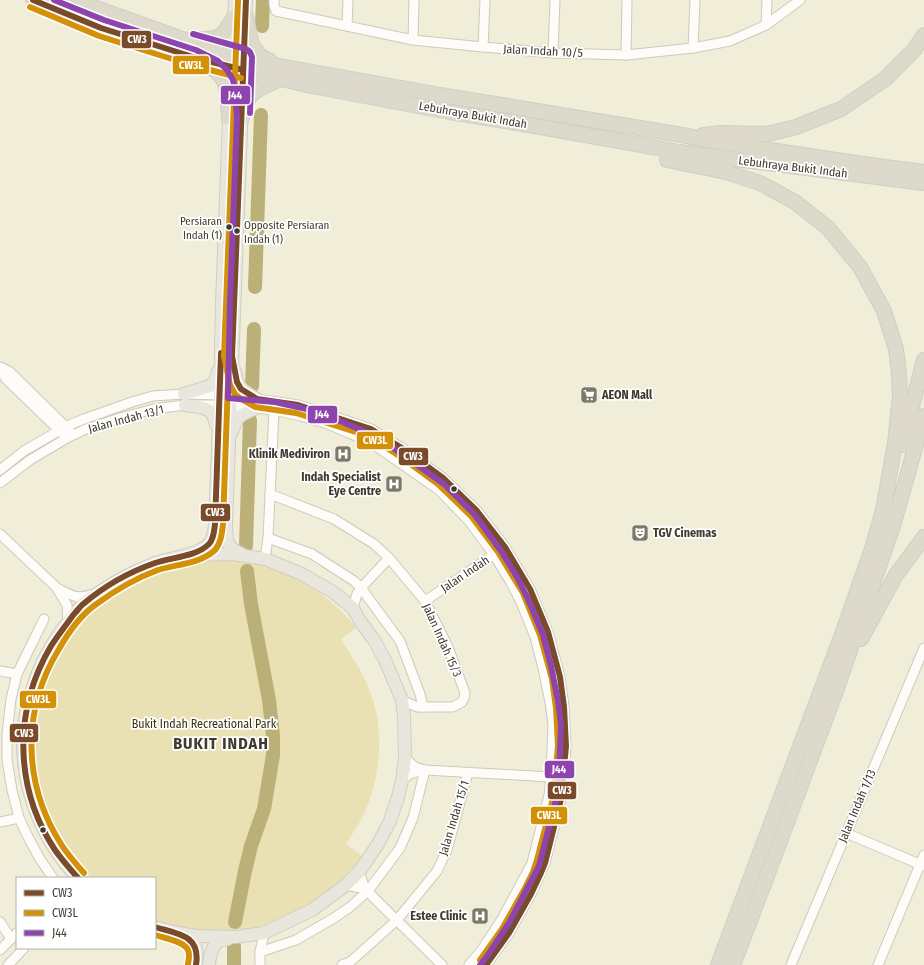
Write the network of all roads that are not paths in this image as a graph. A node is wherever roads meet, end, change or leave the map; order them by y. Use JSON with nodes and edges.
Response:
{"nodes":[{"id":1,"x":33,"y":0,"type":"edge"},
{"id":2,"x":74,"y":0,"type":"edge"},
{"id":3,"x":235,"y":0,"type":"edge"},
{"id":4,"x":246,"y":0,"type":"edge"},
{"id":5,"x":274,"y":0,"type":"edge"},
{"id":6,"x":348,"y":0,"type":"edge"},
{"id":7,"x":414,"y":0,"type":"edge"},
{"id":8,"x":485,"y":0,"type":"edge"},
{"id":9,"x":555,"y":0,"type":"edge"},
{"id":10,"x":627,"y":0,"type":"edge"},
{"id":11,"x":695,"y":0,"type":"edge"},
{"id":12,"x":767,"y":0,"type":"edge"},
{"id":13,"x":800,"y":0,"type":"edge"},
{"id":14,"x":240,"y":16,"type":"junction"},
{"id":15,"x":766,"y":25,"type":"junction"},
{"id":16,"x":347,"y":26,"type":"junction"},
{"id":17,"x":924,"y":35,"type":"edge"},
{"id":18,"x":413,"y":40,"type":"junction"},
{"id":19,"x":188,"y":41,"type":"junction"},
{"id":20,"x":483,"y":47,"type":"junction"},
{"id":21,"x":693,"y":48,"type":"junction"},
{"id":22,"x":553,"y":52,"type":"junction"},
{"id":23,"x":626,"y":54,"type":"junction"},
{"id":24,"x":193,"y":57,"type":"junction"},
{"id":25,"x":238,"y":62,"type":"junction"},
{"id":26,"x":280,"y":72,"type":"junction"},
{"id":27,"x":450,"y":112,"type":"junction"},
{"id":28,"x":235,"y":119,"type":"junction"},
{"id":29,"x":688,"y":136,"type":"junction"},
{"id":30,"x":918,"y":177,"type":"edge"},
{"id":31,"x":227,"y":357,"type":"junction"},
{"id":32,"x":924,"y":360,"type":"edge"},
{"id":33,"x":1,"y":367,"type":"edge"},
{"id":34,"x":184,"y":399,"type":"junction"},
{"id":35,"x":225,"y":401,"type":"junction"},
{"id":36,"x":257,"y":403,"type":"junction"},
{"id":37,"x":274,"y":410,"type":"junction"},
{"id":38,"x":924,"y":416,"type":"edge"},
{"id":39,"x":63,"y":428,"type":"junction"},
{"id":40,"x":70,"y":436,"type":"junction"},
{"id":41,"x":224,"y":441,"type":"junction"},
{"id":42,"x":0,"y":470,"type":"edge"},
{"id":43,"x":0,"y":483,"type":"edge"},
{"id":44,"x":270,"y":494,"type":"junction"},
{"id":45,"x":883,"y":511,"type":"junction"},
{"id":46,"x":0,"y":534,"type":"edge"},
{"id":47,"x":924,"y":537,"type":"edge"},
{"id":48,"x":268,"y":538,"type":"junction"},
{"id":49,"x":506,"y":547,"type":"junction"},
{"id":50,"x":186,"y":555,"type":"junction"},
{"id":51,"x":243,"y":555,"type":"junction"},
{"id":52,"x":494,"y":555,"type":"junction"},
{"id":53,"x":389,"y":558,"type":"junction"},
{"id":54,"x":265,"y":559,"type":"junction"},
{"id":55,"x":56,"y":587,"type":"junction"},
{"id":56,"x":359,"y":591,"type":"junction"},
{"id":57,"x":98,"y":594,"type":"junction"},
{"id":58,"x":342,"y":598,"type":"junction"},
{"id":59,"x":425,"y":601,"type":"junction"},
{"id":60,"x":353,"y":608,"type":"junction"},
{"id":61,"x":44,"y":619,"type":"dead end"},
{"id":62,"x":68,"y":623,"type":"junction"},
{"id":63,"x":924,"y":648,"type":"edge"},
{"id":64,"x":0,"y":671,"type":"edge"},
{"id":65,"x":17,"y":674,"type":"junction"},
{"id":66,"x":836,"y":691,"type":"junction"},
{"id":67,"x":402,"y":700,"type":"junction"},
{"id":68,"x":420,"y":707,"type":"junction"},
{"id":69,"x":404,"y":717,"type":"junction"},
{"id":70,"x":405,"y":758,"type":"junction"},
{"id":71,"x":425,"y":770,"type":"junction"},
{"id":72,"x":468,"y":772,"type":"junction"},
{"id":73,"x":551,"y":777,"type":"junction"},
{"id":74,"x":402,"y":780,"type":"junction"},
{"id":75,"x":20,"y":818,"type":"junction"},
{"id":76,"x":0,"y":822,"type":"edge"},
{"id":77,"x":846,"y":833,"type":"junction"},
{"id":78,"x":924,"y":855,"type":"edge"},
{"id":79,"x":922,"y":865,"type":"edge"},
{"id":80,"x":359,"y":872,"type":"junction"},
{"id":81,"x":71,"y":873,"type":"edge"},
{"id":82,"x":52,"y":877,"type":"edge"},
{"id":83,"x":346,"y":886,"type":"junction"},
{"id":84,"x":366,"y":890,"type":"junction"},
{"id":85,"x":397,"y":920,"type":"junction"},
{"id":86,"x":0,"y":922,"type":"edge"},
{"id":87,"x":156,"y":927,"type":"edge"},
{"id":88,"x":264,"y":932,"type":"junction"},
{"id":89,"x":178,"y":933,"type":"junction"},
{"id":90,"x":248,"y":935,"type":"junction"},
{"id":91,"x":14,"y":936,"type":"edge"},
{"id":92,"x":235,"y":937,"type":"junction"},
{"id":93,"x":23,"y":949,"type":"edge"},
{"id":94,"x":0,"y":950,"type":"edge"},
{"id":95,"x":260,"y":952,"type":"junction"},
{"id":96,"x":8,"y":965,"type":"edge"},
{"id":97,"x":196,"y":965,"type":"edge"},
{"id":98,"x":209,"y":965,"type":"edge"},
{"id":99,"x":260,"y":965,"type":"edge"},
{"id":100,"x":342,"y":965,"type":"edge"},
{"id":101,"x":442,"y":965,"type":"edge"},
{"id":102,"x":469,"y":965,"type":"edge"},
{"id":103,"x":486,"y":965,"type":"edge"},
{"id":104,"x":718,"y":965,"type":"edge"},
{"id":105,"x":733,"y":965,"type":"edge"},
{"id":106,"x":791,"y":965,"type":"edge"},
{"id":107,"x":878,"y":965,"type":"edge"}],
"edges":[{"from":1,"to":24,"type":"highway","name":"Lebuhraya Bukit Indah"},
{"from":2,"to":19,"type":"highway","name":"Lebuhraya Bukit Indah"},
{"from":3,"to":14,"type":"main road"},
{"from":4,"to":14,"type":"main road"},
{"from":5,"to":16,"type":"street","name":"Jalan Indah 10/5"},
{"from":6,"to":16,"type":"street"},
{"from":7,"to":18,"type":"street"},
{"from":8,"to":20,"type":"street"},
{"from":9,"to":22,"type":"street"},
{"from":10,"to":23,"type":"street"},
{"from":11,"to":21,"type":"street"},
{"from":12,"to":15,"type":"street"},
{"from":13,"to":15,"type":"street","name":"Jalan Indah 10/5"},
{"from":14,"to":19,"type":"highway"},
{"from":14,"to":25,"type":"main road"},
{"from":14,"to":26,"type":"highway"},
{"from":15,"to":21,"type":"street","name":"Jalan Indah 10/5"},
{"from":16,"to":18,"type":"street","name":"Jalan Indah 10/5"},
{"from":17,"to":29,"type":"highway"},
{"from":18,"to":20,"type":"street","name":"Jalan Indah 10/5"},
{"from":19,"to":25,"type":"highway","name":"Lebuhraya Bukit Indah"},
{"from":20,"to":22,"type":"street","name":"Jalan Indah 10/5"},
{"from":21,"to":23,"type":"street","name":"Jalan Indah 10/5"},
{"from":22,"to":23,"type":"street","name":"Jalan Indah 10/5"},
{"from":24,"to":25,"type":"highway","name":"Lebuhraya Bukit Indah"},
{"from":24,"to":28,"type":"highway"},
{"from":25,"to":26,"type":"highway","name":"Lebuhraya Bukit Indah"},
{"from":25,"to":28,"type":"main road"},
{"from":26,"to":27,"type":"highway","name":"Lebuhraya Bukit Indah"},
{"from":26,"to":28,"type":"highway"},
{"from":26,"to":29,"type":"highway","name":"Lebuhraya Bukit Indah"},
{"from":27,"to":30,"type":"highway","name":"Lebuhraya Bukit Indah"},
{"from":27,"to":45,"type":"highway"},
{"from":28,"to":31,"type":"main road"},
{"from":29,"to":30,"type":"highway","name":"Lebuhraya Bukit Indah"},
{"from":31,"to":34,"type":"main road"},
{"from":31,"to":35,"type":"main road"},
{"from":31,"to":36,"type":"main road"},
{"from":32,"to":45,"type":"highway"},
{"from":33,"to":39,"type":"street"},
{"from":34,"to":35,"type":"street","name":"Jalan Indah 13/1"},
{"from":34,"to":39,"type":"street","name":"Jalan Indah 13/1"},
{"from":34,"to":40,"type":"street","name":"Jalan Indah 13/1"},
{"from":34,"to":41,"type":"main road"},
{"from":35,"to":36,"type":"street","name":"Jalan Indah 13/1"},
{"from":35,"to":41,"type":"main road"},
{"from":36,"to":37,"type":"street"},
{"from":36,"to":41,"type":"main road"},
{"from":36,"to":49,"type":"street"},
{"from":37,"to":44,"type":"street"},
{"from":37,"to":52,"type":"street"},
{"from":38,"to":66,"type":"highway"},
{"from":39,"to":40,"type":"street"},
{"from":39,"to":42,"type":"street","name":"Jalan Indah 13/1"},
{"from":40,"to":43,"type":"street","name":"Jalan Indah 13/1"},
{"from":41,"to":50,"type":"main road"},
{"from":41,"to":51,"type":"main road"},
{"from":44,"to":48,"type":"street"},
{"from":44,"to":53,"type":"street","name":"Jalan Indah 15/3"},
{"from":45,"to":104,"type":"highway"},
{"from":46,"to":55,"type":"street"},
{"from":47,"to":66,"type":"highway"},
{"from":48,"to":54,"type":"street"},
{"from":48,"to":56,"type":"street"},
{"from":49,"to":52,"type":"street","name":"Jalan Indah"},
{"from":49,"to":103,"type":"street"},
{"from":50,"to":51,"type":"main road"},
{"from":50,"to":57,"type":"main road"},
{"from":51,"to":54,"type":"main road"},
{"from":52,"to":59,"type":"street","name":"Jalan Indah"},
{"from":52,"to":73,"type":"street"},
{"from":53,"to":56,"type":"street"},
{"from":53,"to":59,"type":"street","name":"Jalan Indah 15/3"},
{"from":54,"to":58,"type":"main road"},
{"from":55,"to":57,"type":"street"},
{"from":55,"to":62,"type":"street"},
{"from":56,"to":58,"type":"street"},
{"from":56,"to":60,"type":"street"},
{"from":56,"to":68,"type":"street"},
{"from":57,"to":62,"type":"main road"},
{"from":58,"to":60,"type":"main road"},
{"from":59,"to":68,"type":"street","name":"Jalan Indah 15/3"},
{"from":60,"to":67,"type":"main road"},
{"from":61,"to":65,"type":"street"},
{"from":62,"to":81,"type":"main road"},
{"from":63,"to":77,"type":"street","name":"Jalan Indah 1/13"},
{"from":64,"to":65,"type":"street"},
{"from":65,"to":75,"type":"street"},
{"from":66,"to":105,"type":"highway"},
{"from":67,"to":68,"type":"street"},
{"from":67,"to":69,"type":"main road"},
{"from":68,"to":69,"type":"street"},
{"from":69,"to":70,"type":"main road"},
{"from":70,"to":71,"type":"street"},
{"from":70,"to":74,"type":"main road"},
{"from":71,"to":72,"type":"street"},
{"from":71,"to":74,"type":"street"},
{"from":71,"to":84,"type":"street"},
{"from":72,"to":73,"type":"street"},
{"from":72,"to":85,"type":"street","name":"Jalan Indah 15/1"},
{"from":73,"to":102,"type":"street"},
{"from":74,"to":80,"type":"main road"},
{"from":75,"to":76,"type":"street"},
{"from":75,"to":82,"type":"street"},
{"from":77,"to":79,"type":"street"},
{"from":77,"to":106,"type":"street","name":"Jalan Indah 1/13"},
{"from":78,"to":79,"type":"street"},
{"from":79,"to":107,"type":"street"},
{"from":80,"to":83,"type":"main road"},
{"from":80,"to":84,"type":"street"},
{"from":83,"to":84,"type":"street"},
{"from":83,"to":88,"type":"main road"},
{"from":84,"to":85,"type":"street"},
{"from":84,"to":95,"type":"street"},
{"from":85,"to":100,"type":"street","name":"Jalan Indah 15/1"},
{"from":85,"to":101,"type":"street"},
{"from":86,"to":91,"type":"street"},
{"from":87,"to":89,"type":"main road"},
{"from":88,"to":90,"type":"main road"},
{"from":88,"to":95,"type":"street"},
{"from":89,"to":92,"type":"main road"},
{"from":89,"to":97,"type":"main road"},
{"from":90,"to":92,"type":"main road"},
{"from":90,"to":95,"type":"street"},
{"from":91,"to":94,"type":"street"},
{"from":92,"to":98,"type":"main road"},
{"from":93,"to":96,"type":"street"},
{"from":95,"to":99,"type":"street"}]}
